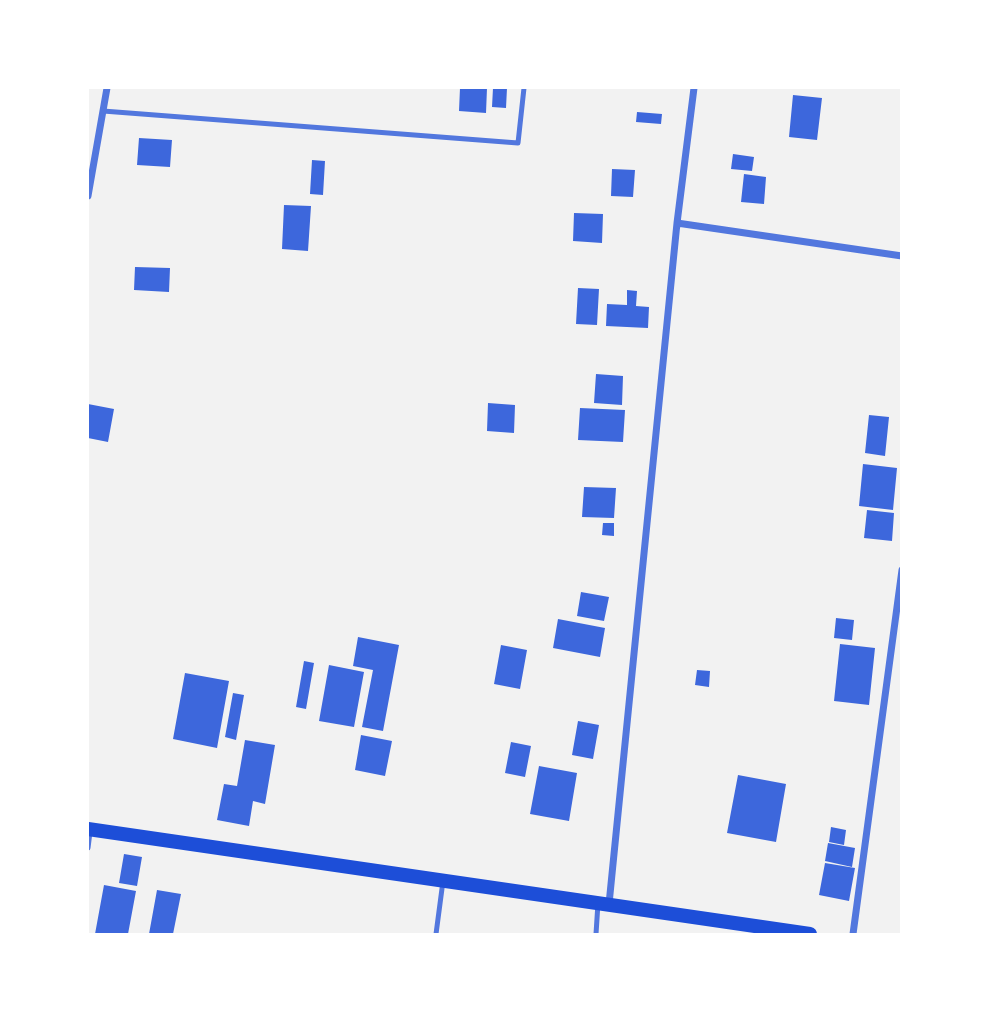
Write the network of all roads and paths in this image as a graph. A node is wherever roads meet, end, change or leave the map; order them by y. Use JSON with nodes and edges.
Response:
{"nodes":[{"id":1,"x":107,"y":88,"type":"edge"},
{"id":2,"x":524,"y":88,"type":"edge"},
{"id":3,"x":694,"y":88,"type":"edge"},
{"id":4,"x":103,"y":111,"type":"junction"},
{"id":5,"x":88,"y":193,"type":"edge"},
{"id":6,"x":677,"y":223,"type":"junction"},
{"id":7,"x":901,"y":256,"type":"edge"},
{"id":8,"x":901,"y":570,"type":"edge"},
{"id":9,"x":89,"y":829,"type":"edge"},
{"id":10,"x":88,"y":848,"type":"edge"},
{"id":11,"x":443,"y":881,"type":"junction"},
{"id":12,"x":604,"y":904,"type":"junction"},
{"id":13,"x":436,"y":934,"type":"edge"},
{"id":14,"x":596,"y":934,"type":"edge"},
{"id":15,"x":810,"y":934,"type":"edge"},
{"id":16,"x":853,"y":934,"type":"edge"}],
"edges":[{"from":1,"to":4,"type":"street"},
{"from":2,"to":4,"type":"lane"},
{"from":3,"to":6,"type":"street"},
{"from":4,"to":5,"type":"street"},
{"from":6,"to":7,"type":"street"},
{"from":6,"to":12,"type":"street"},
{"from":8,"to":16,"type":"street"},
{"from":9,"to":10,"type":"lane"},
{"from":9,"to":11,"type":"main road"},
{"from":11,"to":12,"type":"main road"},
{"from":11,"to":13,"type":"lane"},
{"from":12,"to":14,"type":"lane"},
{"from":12,"to":15,"type":"main road"}]}
